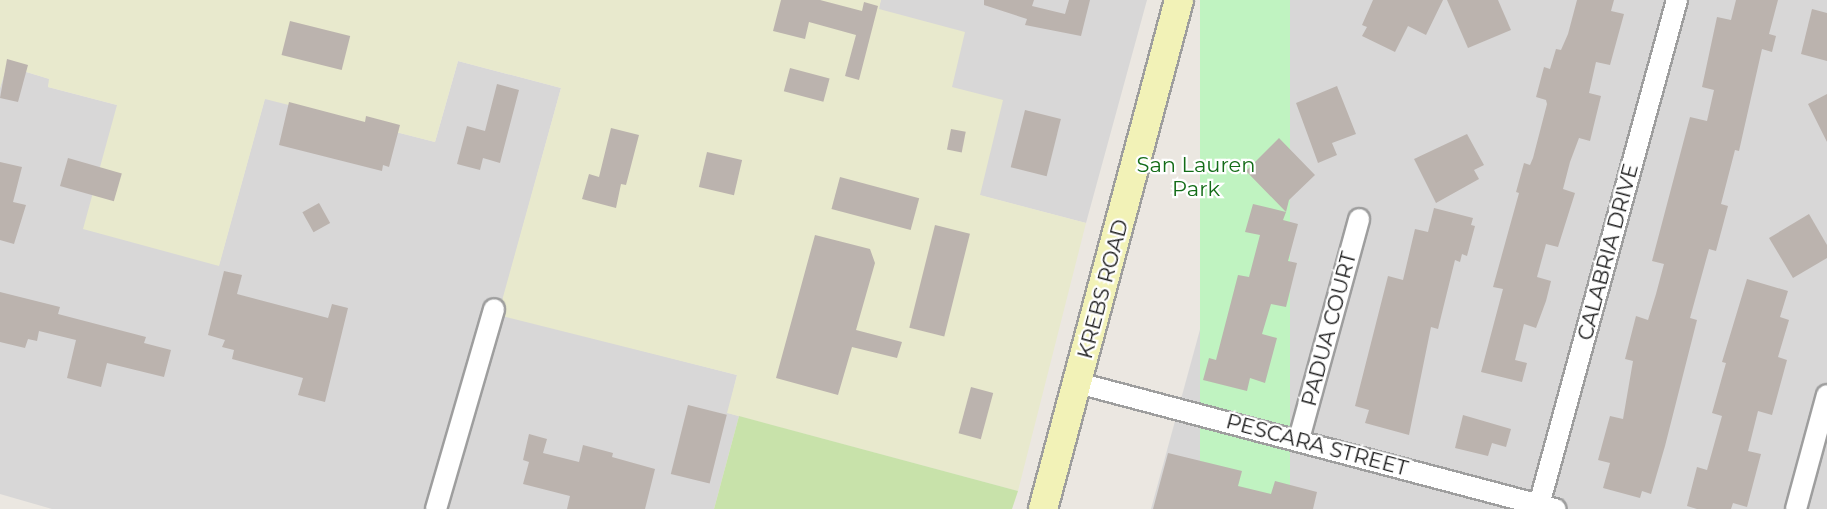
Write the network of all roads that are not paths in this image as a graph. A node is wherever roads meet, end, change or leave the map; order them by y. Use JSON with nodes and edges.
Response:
{"nodes":[{"id":1,"x":1179,"y":0,"type":"edge"},
{"id":2,"x":1677,"y":0,"type":"edge"},
{"id":3,"x":1359,"y":219,"type":"dead end"},
{"id":4,"x":494,"y":309,"type":"dead end"},
{"id":5,"x":1078,"y":383,"type":"junction"},
{"id":6,"x":1827,"y":395,"type":"edge"},
{"id":7,"x":1299,"y":439,"type":"junction"},
{"id":8,"x":1547,"y":507,"type":"edge"},
{"id":9,"x":436,"y":509,"type":"edge"},
{"id":10,"x":1043,"y":509,"type":"edge"},
{"id":11,"x":1796,"y":509,"type":"edge"}],
"edges":[{"from":1,"to":5,"type":"street","name":"KREBS ROAD"},
{"from":2,"to":8,"type":"street","name":"CALABRIA DRIVE"},
{"from":3,"to":7,"type":"street","name":"PADUA COURT"},
{"from":4,"to":9,"type":"street"},
{"from":5,"to":7,"type":"street","name":"PESCARA STREET"},
{"from":5,"to":10,"type":"street","name":"KREBS ROAD"},
{"from":6,"to":11,"type":"street"},
{"from":7,"to":8,"type":"street","name":"PESCARA STREET"}]}
